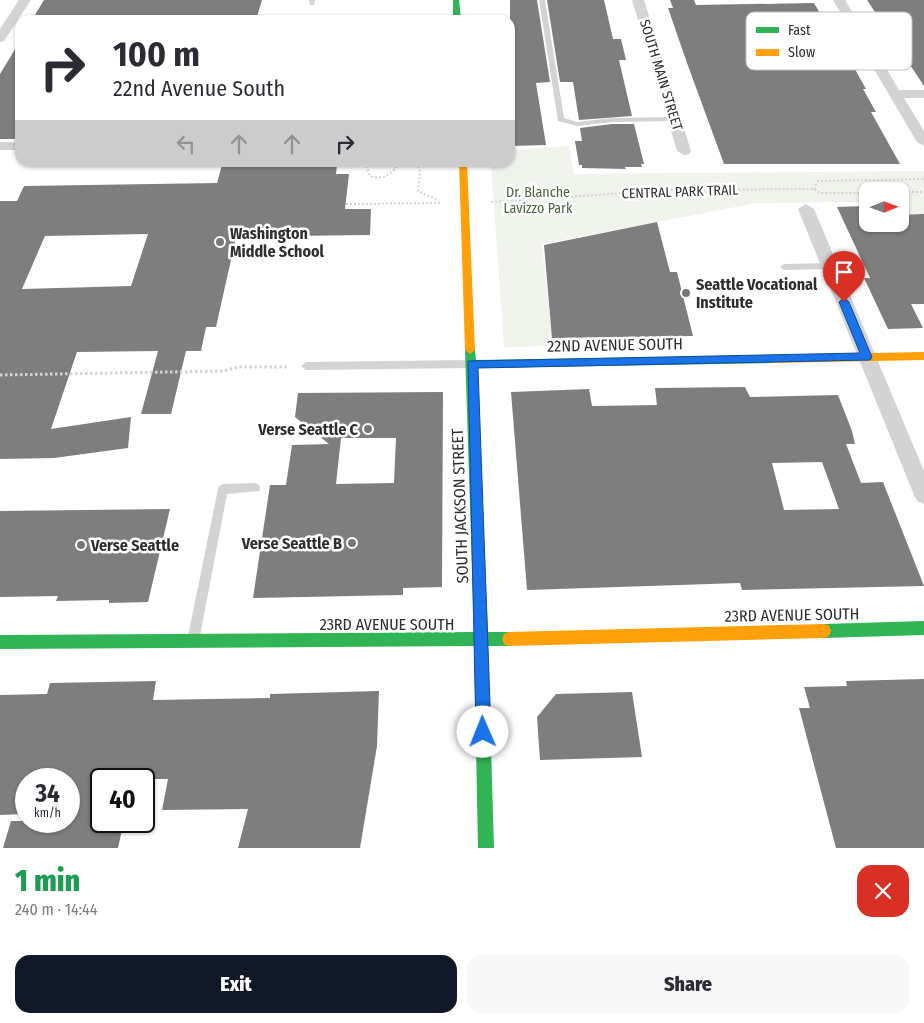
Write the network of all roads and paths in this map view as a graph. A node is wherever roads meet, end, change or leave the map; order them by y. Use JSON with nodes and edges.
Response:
{"nodes":[{"id":1,"x":25,"y":0,"type":"edge"},
{"id":2,"x":456,"y":0,"type":"edge"},
{"id":3,"x":542,"y":0,"type":"edge"},
{"id":4,"x":638,"y":0,"type":"edge"},
{"id":5,"x":839,"y":0,"type":"edge"},
{"id":6,"x":846,"y":12,"type":"edge"},
{"id":7,"x":15,"y":15,"type":"edge"},
{"id":8,"x":15,"y":15,"type":"edge"},
{"id":9,"x":457,"y":15,"type":"edge"},
{"id":10,"x":0,"y":38,"type":"edge"},
{"id":11,"x":881,"y":70,"type":"edge"},
{"id":12,"x":896,"y":94,"type":"junction"},
{"id":13,"x":924,"y":94,"type":"edge"},
{"id":14,"x":674,"y":119,"type":"junction"},
{"id":15,"x":924,"y":142,"type":"edge"},
{"id":16,"x":0,"y":146,"type":"edge"},
{"id":17,"x":15,"y":146,"type":"edge"},
{"id":18,"x":684,"y":151,"type":"dead end"},
{"id":19,"x":367,"y":167,"type":"edge"},
{"id":20,"x":396,"y":167,"type":"edge"},
{"id":21,"x":418,"y":167,"type":"edge"},
{"id":22,"x":463,"y":167,"type":"edge"},
{"id":23,"x":924,"y":180,"type":"edge"},
{"id":24,"x":814,"y":189,"type":"junction"},
{"id":25,"x":909,"y":192,"type":"edge"},
{"id":26,"x":924,"y":192,"type":"edge"},
{"id":27,"x":859,"y":193,"type":"edge"},
{"id":28,"x":491,"y":202,"type":"dead end"},
{"id":29,"x":346,"y":204,"type":"dead end"},
{"id":30,"x":806,"y":209,"type":"dead end"},
{"id":31,"x":829,"y":266,"type":"junction"},
{"id":32,"x":784,"y":267,"type":"dead end"},
{"id":33,"x":924,"y":356,"type":"edge"},
{"id":34,"x":866,"y":357,"type":"junction"},
{"id":35,"x":472,"y":364,"type":"junction"},
{"id":36,"x":306,"y":366,"type":"dead end"},
{"id":37,"x":290,"y":367,"type":"dead end"},
{"id":38,"x":0,"y":375,"type":"edge"},
{"id":39,"x":255,"y":488,"type":"dead end"},
{"id":40,"x":924,"y":495,"type":"edge"},
{"id":41,"x":924,"y":628,"type":"edge"},
{"id":42,"x":194,"y":640,"type":"junction"},
{"id":43,"x":481,"y":640,"type":"junction"},
{"id":44,"x":0,"y":642,"type":"edge"},
{"id":45,"x":486,"y":848,"type":"edge"}],
"edges":[{"from":1,"to":7,"type":"street"},
{"from":2,"to":9,"type":"main road"},
{"from":3,"to":14,"type":"lane"},
{"from":4,"to":14,"type":"street","name":"SOUTH MAIN STREET"},
{"from":5,"to":6,"type":"street"},
{"from":8,"to":10,"type":"street"},
{"from":11,"to":12,"type":"street"},
{"from":12,"to":13,"type":"street"},
{"from":12,"to":15,"type":"street"},
{"from":14,"to":18,"type":"street","name":"SOUTH MAIN STREET"},
{"from":16,"to":17,"type":"street"},
{"from":19,"to":20,"type":"path"},
{"from":21,"to":29,"type":"path"},
{"from":22,"to":35,"type":"main road","name":"SOUTH JACKSON STREET"},
{"from":23,"to":24,"type":"path"},
{"from":24,"to":27,"type":"path","name":"CENTRAL PARK TRAIL"},
{"from":24,"to":28,"type":"path","name":"CENTRAL PARK TRAIL"},
{"from":25,"to":26,"type":"path"},
{"from":30,"to":31,"type":"street"},
{"from":31,"to":32,"type":"lane"},
{"from":31,"to":34,"type":"street"},
{"from":33,"to":34,"type":"main road","name":"22ND AVENUE SOUTH"},
{"from":34,"to":35,"type":"main road","name":"22ND AVENUE SOUTH"},
{"from":34,"to":40,"type":"street"},
{"from":35,"to":36,"type":"lane","name":"22ND AVENUE SOUTH"},
{"from":35,"to":43,"type":"main road","name":"SOUTH JACKSON STREET"},
{"from":37,"to":38,"type":"path"},
{"from":39,"to":42,"type":"lane"},
{"from":41,"to":43,"type":"main road","name":"23RD AVENUE SOUTH"},
{"from":42,"to":43,"type":"main road","name":"23RD AVENUE SOUTH"},
{"from":42,"to":44,"type":"main road","name":"23RD AVENUE SOUTH"},
{"from":43,"to":45,"type":"main road","name":"SOUTH JACKSON STREET"}]}
